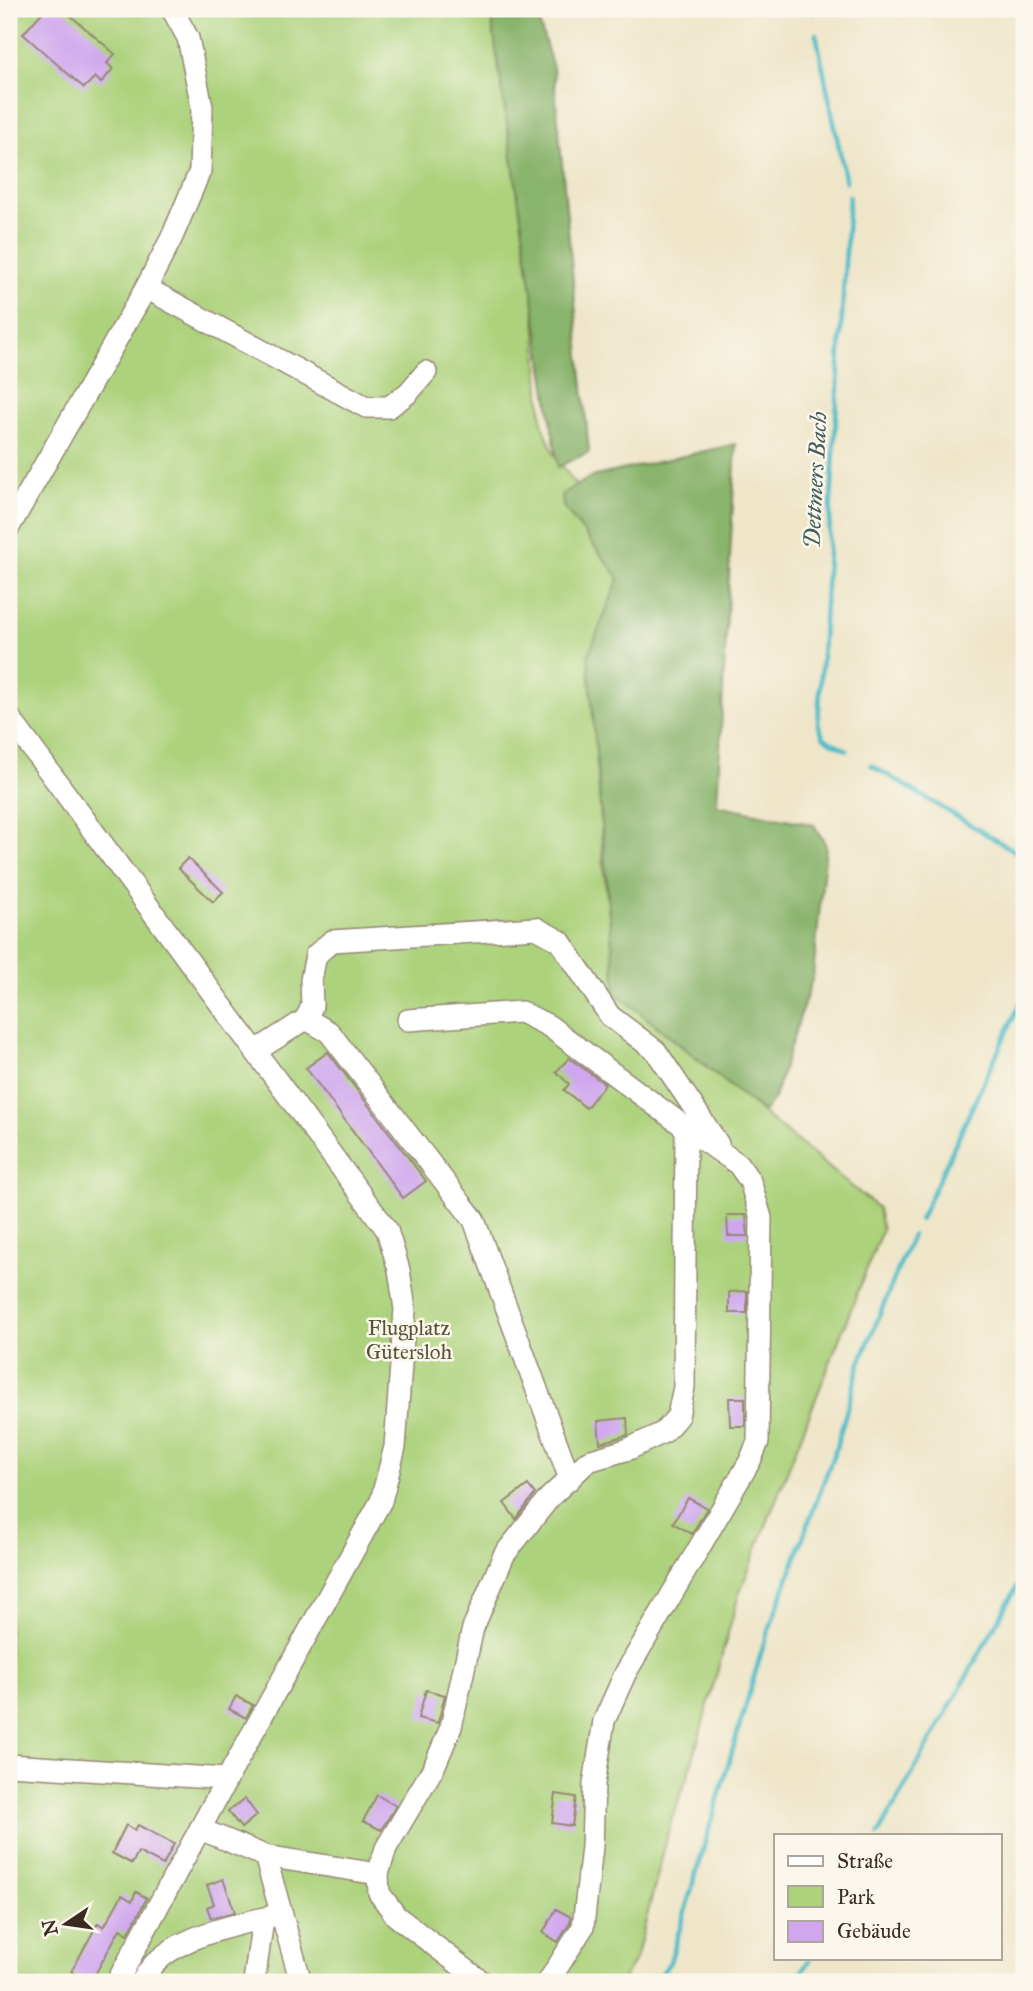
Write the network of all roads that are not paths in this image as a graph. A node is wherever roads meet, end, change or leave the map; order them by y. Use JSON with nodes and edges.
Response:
{"nodes":[{"id":1,"x":172,"y":9,"type":"edge"},
{"id":2,"x":146,"y":288,"type":"junction"},
{"id":3,"x":426,"y":372,"type":"dead end"},
{"id":4,"x":9,"y":527,"type":"edge"},
{"id":5,"x":9,"y":717,"type":"edge"},
{"id":6,"x":306,"y":1019,"type":"junction"},
{"id":7,"x":408,"y":1020,"type":"dead end"},
{"id":8,"x":256,"y":1051,"type":"junction"},
{"id":9,"x":686,"y":1128,"type":"junction"},
{"id":10,"x":724,"y":1154,"type":"junction"},
{"id":11,"x":570,"y":1479,"type":"junction"},
{"id":12,"x":9,"y":1765,"type":"edge"},
{"id":13,"x":227,"y":1779,"type":"junction"},
{"id":14,"x":200,"y":1829,"type":"junction"},
{"id":15,"x":265,"y":1856,"type":"junction"},
{"id":16,"x":377,"y":1874,"type":"junction"},
{"id":17,"x":272,"y":1916,"type":"junction"},
{"id":18,"x":117,"y":1982,"type":"edge"},
{"id":19,"x":142,"y":1982,"type":"edge"},
{"id":20,"x":254,"y":1982,"type":"edge"},
{"id":21,"x":301,"y":1982,"type":"edge"},
{"id":22,"x":482,"y":1982,"type":"edge"},
{"id":23,"x":548,"y":1982,"type":"edge"}],
"edges":[{"from":1,"to":2,"type":"lane"},
{"from":2,"to":3,"type":"lane"},
{"from":2,"to":4,"type":"lane"},
{"from":5,"to":8,"type":"lane"},
{"from":6,"to":8,"type":"lane"},
{"from":6,"to":10,"type":"lane"},
{"from":6,"to":11,"type":"lane"},
{"from":7,"to":9,"type":"lane"},
{"from":8,"to":13,"type":"lane"},
{"from":9,"to":10,"type":"lane"},
{"from":9,"to":11,"type":"lane"},
{"from":10,"to":23,"type":"lane"},
{"from":11,"to":16,"type":"lane"},
{"from":12,"to":13,"type":"lane"},
{"from":13,"to":14,"type":"lane"},
{"from":14,"to":15,"type":"lane"},
{"from":14,"to":18,"type":"lane"},
{"from":15,"to":16,"type":"lane"},
{"from":15,"to":17,"type":"lane"},
{"from":16,"to":22,"type":"lane"},
{"from":17,"to":19,"type":"lane"},
{"from":17,"to":20,"type":"lane"},
{"from":17,"to":21,"type":"lane"}]}
